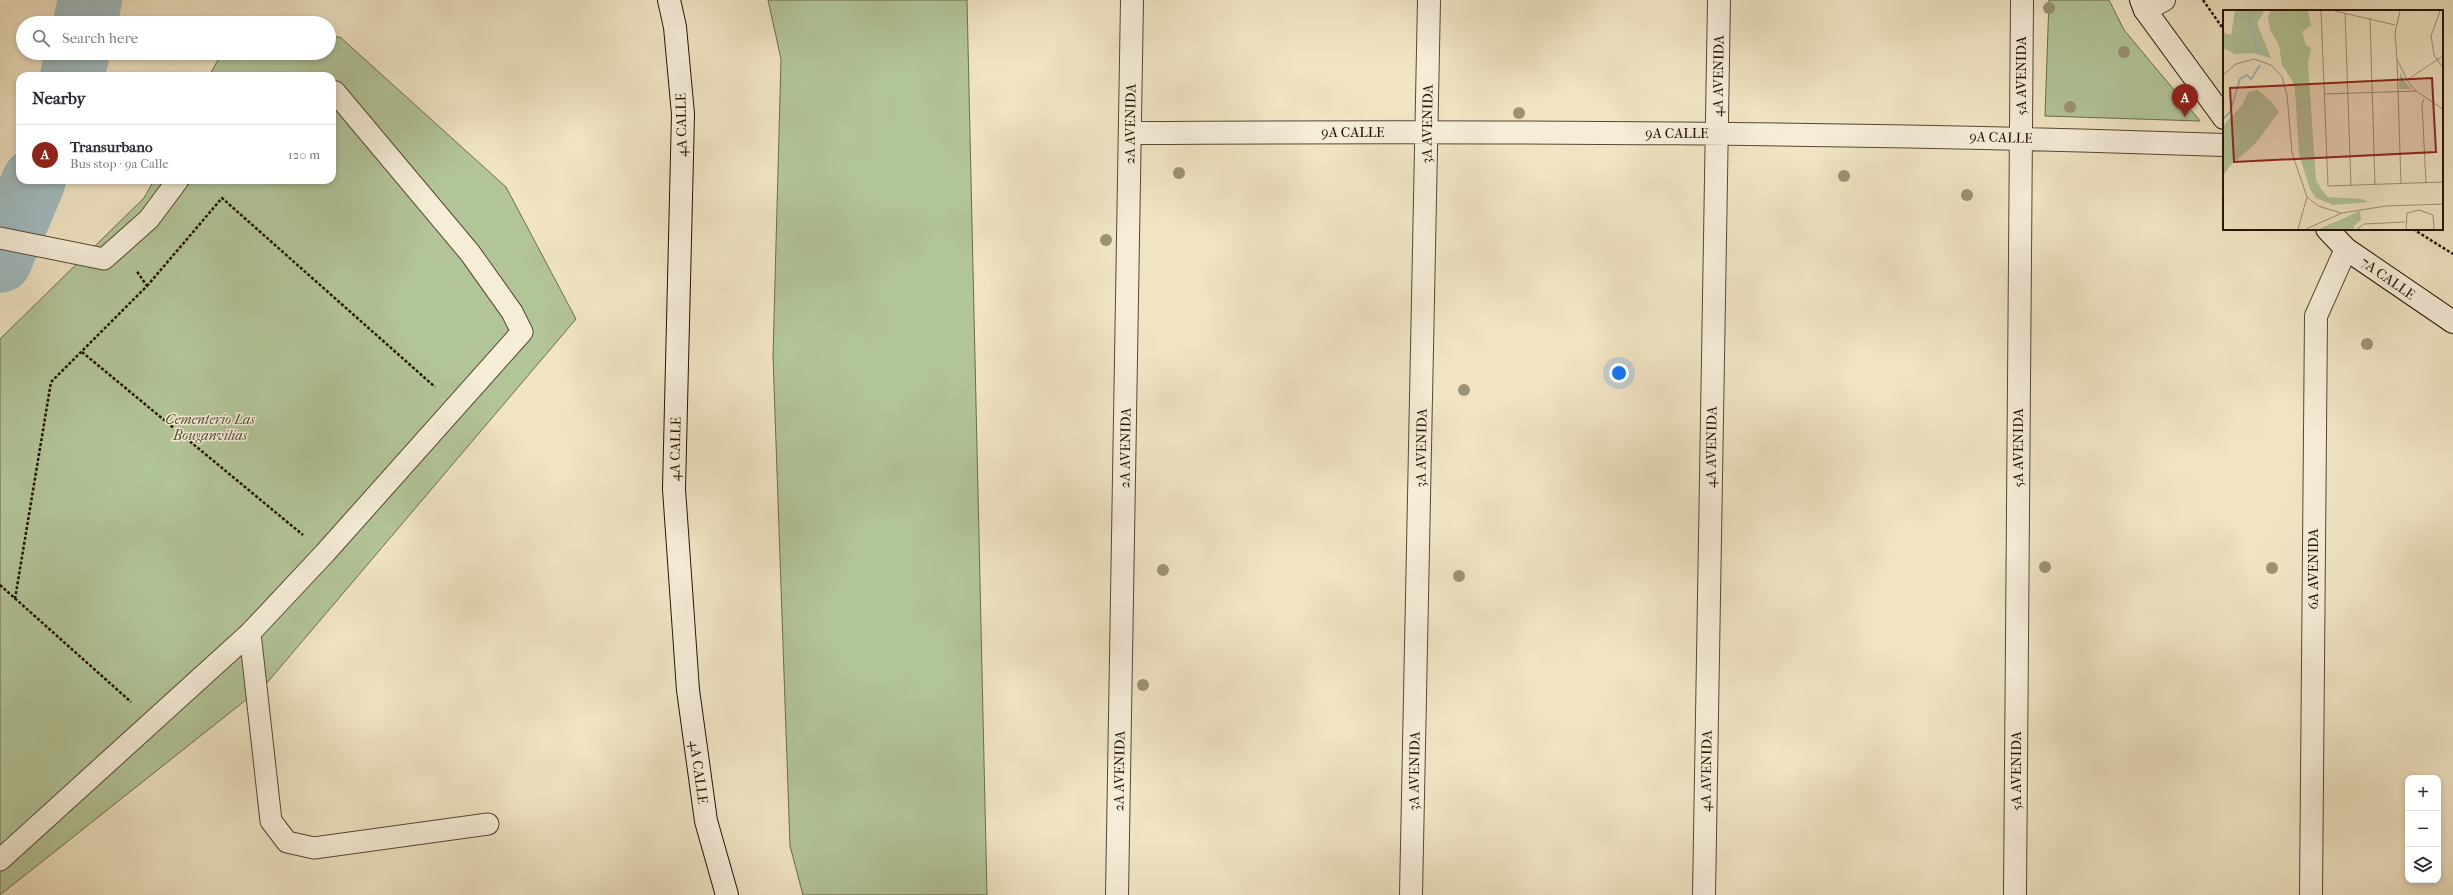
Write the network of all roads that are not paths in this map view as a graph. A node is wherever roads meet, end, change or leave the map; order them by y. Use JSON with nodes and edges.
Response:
{"nodes":[{"id":1,"x":669,"y":0,"type":"edge"},
{"id":2,"x":1132,"y":0,"type":"edge"},
{"id":3,"x":1429,"y":0,"type":"edge"},
{"id":4,"x":1719,"y":0,"type":"edge"},
{"id":5,"x":2022,"y":0,"type":"edge"},
{"id":6,"x":2164,"y":0,"type":"edge"},
{"id":7,"x":2143,"y":5,"type":"edge"},
{"id":8,"x":336,"y":92,"type":"edge"},
{"id":9,"x":2223,"y":117,"type":"edge"},
{"id":10,"x":1427,"y":132,"type":"junction"},
{"id":11,"x":1131,"y":133,"type":"junction"},
{"id":12,"x":1716,"y":133,"type":"junction"},
{"id":13,"x":2021,"y":138,"type":"junction"},
{"id":14,"x":2223,"y":145,"type":"edge"},
{"id":15,"x":175,"y":184,"type":"edge"},
{"id":16,"x":2328,"y":230,"type":"edge"},
{"id":17,"x":0,"y":238,"type":"edge"},
{"id":18,"x":2346,"y":249,"type":"junction"},
{"id":19,"x":2453,"y":322,"type":"edge"},
{"id":20,"x":250,"y":633,"type":"junction"},
{"id":21,"x":488,"y":824,"type":"dead end"},
{"id":22,"x":0,"y":860,"type":"edge"},
{"id":23,"x":727,"y":895,"type":"edge"},
{"id":24,"x":1117,"y":895,"type":"edge"},
{"id":25,"x":1411,"y":895,"type":"edge"},
{"id":26,"x":1704,"y":895,"type":"edge"},
{"id":27,"x":2015,"y":895,"type":"edge"},
{"id":28,"x":2311,"y":895,"type":"edge"}],
"edges":[{"from":1,"to":23,"type":"street","name":"4A CALLE"},
{"from":2,"to":11,"type":"street","name":"2A AVENIDA"},
{"from":3,"to":10,"type":"street","name":"3A AVENIDA"},
{"from":4,"to":12,"type":"street","name":"4A AVENIDA"},
{"from":5,"to":13,"type":"street","name":"5A AVENIDA"},
{"from":6,"to":7,"type":"street"},
{"from":7,"to":9,"type":"street"},
{"from":8,"to":20,"type":"lane"},
{"from":10,"to":11,"type":"street","name":"9A CALLE"},
{"from":10,"to":12,"type":"street","name":"9A CALLE"},
{"from":10,"to":25,"type":"street","name":"3A AVENIDA"},
{"from":11,"to":24,"type":"street","name":"2A AVENIDA"},
{"from":12,"to":13,"type":"street","name":"9A CALLE"},
{"from":12,"to":26,"type":"street","name":"4A AVENIDA"},
{"from":13,"to":14,"type":"street","name":"9A CALLE"},
{"from":13,"to":27,"type":"street","name":"5A AVENIDA"},
{"from":15,"to":17,"type":"lane"},
{"from":16,"to":18,"type":"street","name":"7A CALLE"},
{"from":18,"to":19,"type":"street","name":"7A CALLE"},
{"from":18,"to":28,"type":"street","name":"6A AVENIDA"},
{"from":20,"to":21,"type":"lane"},
{"from":20,"to":22,"type":"lane"}]}
